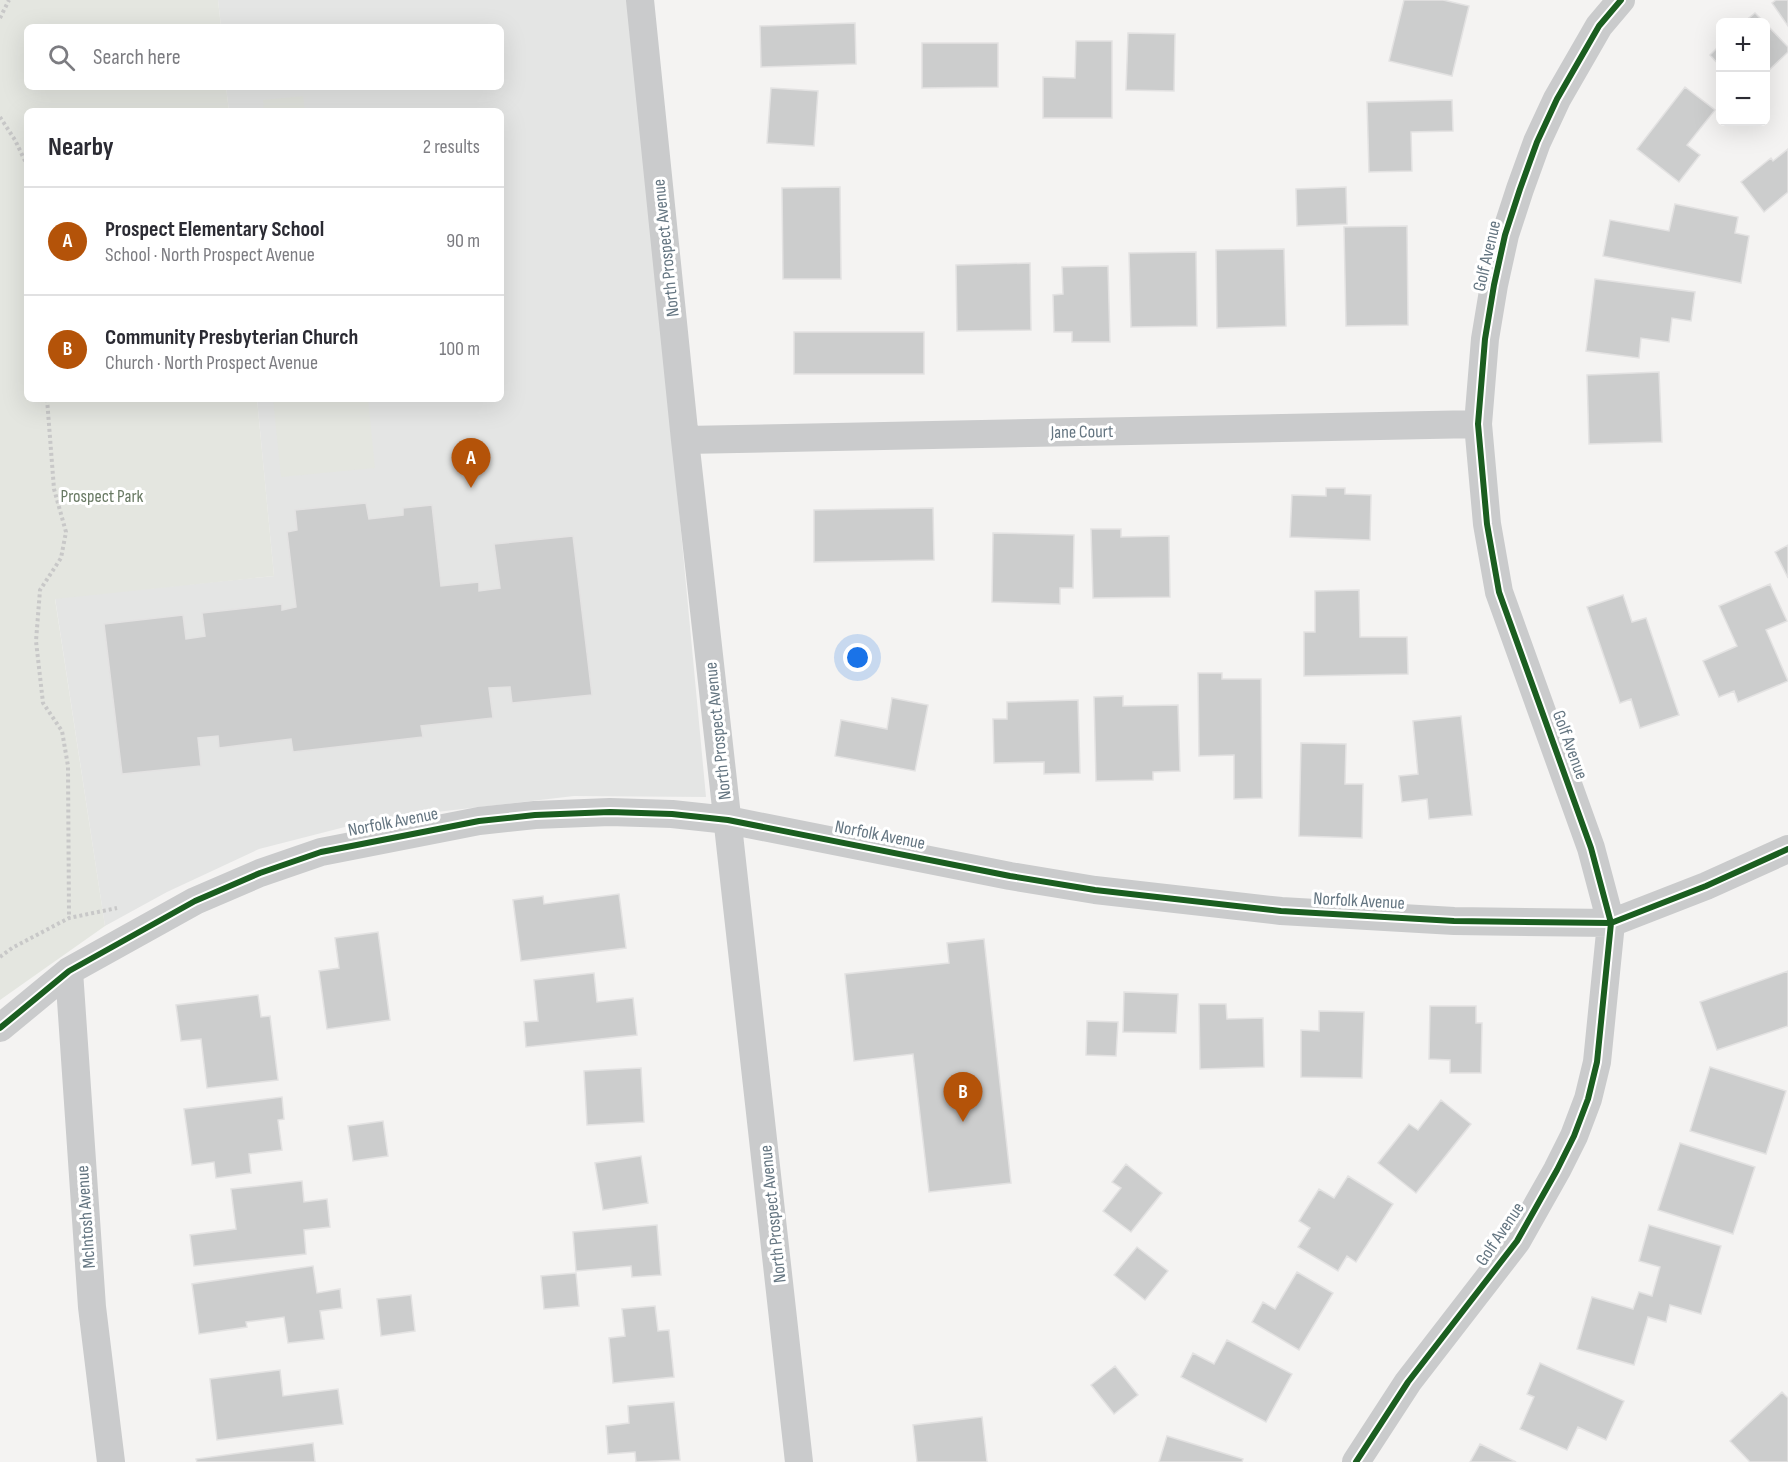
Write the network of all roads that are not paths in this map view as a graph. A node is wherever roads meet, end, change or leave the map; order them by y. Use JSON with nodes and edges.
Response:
{"nodes":[{"id":1,"x":640,"y":0,"type":"edge"},
{"id":2,"x":1621,"y":0,"type":"edge"},
{"id":3,"x":1478,"y":424,"type":"junction"},
{"id":4,"x":686,"y":440,"type":"junction"},
{"id":5,"x":728,"y":820,"type":"junction"},
{"id":6,"x":1788,"y":849,"type":"edge"},
{"id":7,"x":1611,"y":923,"type":"junction"},
{"id":8,"x":69,"y":971,"type":"junction"},
{"id":9,"x":0,"y":1028,"type":"edge"},
{"id":10,"x":111,"y":1462,"type":"edge"},
{"id":11,"x":799,"y":1462,"type":"edge"},
{"id":12,"x":1356,"y":1462,"type":"edge"}],
"edges":[{"from":1,"to":4,"type":"street","name":"North Prospect Avenue"},
{"from":2,"to":3,"type":"street","name":"Golf Avenue"},
{"from":3,"to":4,"type":"street","name":"Jane Court"},
{"from":3,"to":7,"type":"street","name":"Golf Avenue"},
{"from":4,"to":5,"type":"street","name":"North Prospect Avenue"},
{"from":5,"to":7,"type":"street","name":"Norfolk Avenue"},
{"from":5,"to":8,"type":"street","name":"Norfolk Avenue"},
{"from":5,"to":11,"type":"street","name":"North Prospect Avenue"},
{"from":6,"to":7,"type":"street","name":"Norfolk Avenue"},
{"from":7,"to":12,"type":"street","name":"Golf Avenue"},
{"from":8,"to":9,"type":"street","name":"Norfolk Avenue"},
{"from":8,"to":10,"type":"street","name":"McIntosh Avenue"}]}
